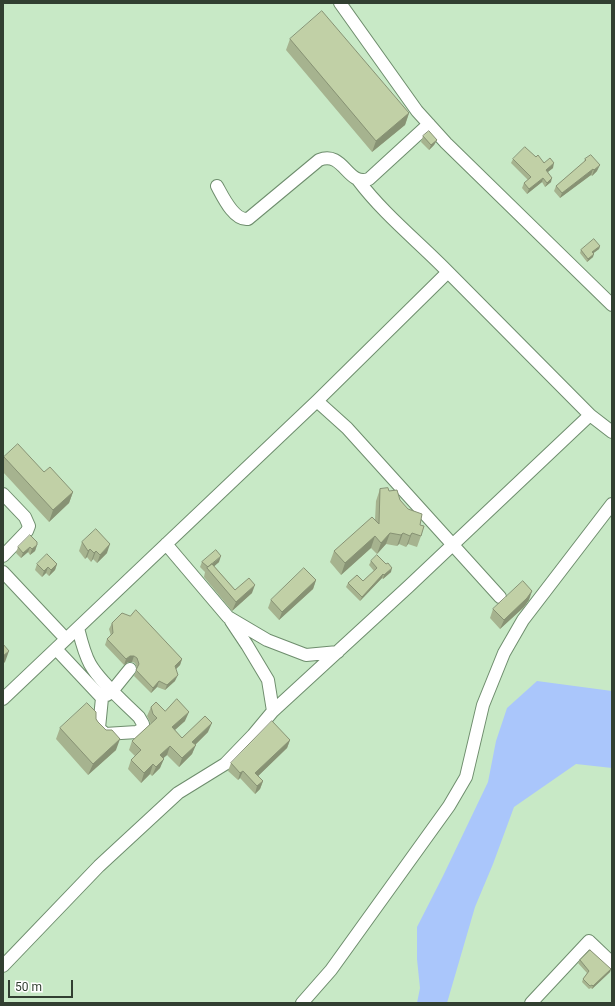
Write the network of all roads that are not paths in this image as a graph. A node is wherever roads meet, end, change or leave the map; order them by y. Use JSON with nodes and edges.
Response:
{"nodes":[{"id":1,"x":340,"y":3,"type":"edge"},
{"id":2,"x":428,"y":124,"type":"junction"},
{"id":3,"x":358,"y":180,"type":"junction"},
{"id":4,"x":217,"y":186,"type":"dead end"},
{"id":5,"x":448,"y":272,"type":"junction"},
{"id":6,"x":612,"y":305,"type":"edge"},
{"id":7,"x":317,"y":401,"type":"junction"},
{"id":8,"x":590,"y":415,"type":"junction"},
{"id":9,"x":612,"y":432,"type":"edge"},
{"id":10,"x":3,"y":494,"type":"edge"},
{"id":11,"x":612,"y":504,"type":"edge"},
{"id":12,"x":166,"y":544,"type":"junction"},
{"id":13,"x":453,"y":544,"type":"junction"},
{"id":14,"x":3,"y":556,"type":"edge"},
{"id":15,"x":3,"y":572,"type":"edge"},
{"id":16,"x":500,"y":598,"type":"dead end"},
{"id":17,"x":228,"y":617,"type":"junction"},
{"id":18,"x":78,"y":628,"type":"junction"},
{"id":19,"x":66,"y":639,"type":"junction"},
{"id":20,"x":56,"y":649,"type":"junction"},
{"id":21,"x":338,"y":652,"type":"junction"},
{"id":22,"x":130,"y":669,"type":"dead end"},
{"id":23,"x":113,"y":690,"type":"junction"},
{"id":24,"x":102,"y":698,"type":"junction"},
{"id":25,"x":3,"y":699,"type":"edge"},
{"id":26,"x":273,"y":711,"type":"junction"},
{"id":27,"x":612,"y":964,"type":"edge"},
{"id":28,"x":3,"y":966,"type":"edge"},
{"id":29,"x":302,"y":1003,"type":"edge"},
{"id":30,"x":531,"y":1003,"type":"edge"}],
"edges":[{"from":1,"to":2,"type":"street"},
{"from":2,"to":3,"type":"street"},
{"from":2,"to":6,"type":"street"},
{"from":3,"to":4,"type":"street"},
{"from":3,"to":5,"type":"street"},
{"from":5,"to":7,"type":"street"},
{"from":5,"to":8,"type":"street"},
{"from":7,"to":12,"type":"street"},
{"from":7,"to":13,"type":"street"},
{"from":8,"to":9,"type":"street"},
{"from":8,"to":13,"type":"street"},
{"from":10,"to":14,"type":"street"},
{"from":11,"to":29,"type":"street"},
{"from":12,"to":17,"type":"street"},
{"from":12,"to":18,"type":"street"},
{"from":13,"to":16,"type":"street"},
{"from":13,"to":21,"type":"street"},
{"from":15,"to":19,"type":"street"},
{"from":17,"to":21,"type":"street"},
{"from":17,"to":26,"type":"street"},
{"from":18,"to":19,"type":"street"},
{"from":18,"to":23,"type":"street"},
{"from":19,"to":20,"type":"street"},
{"from":20,"to":24,"type":"street"},
{"from":20,"to":25,"type":"street"},
{"from":21,"to":26,"type":"street"},
{"from":22,"to":23,"type":"street"},
{"from":23,"to":24,"type":"street"},
{"from":23,"to":24,"type":"street"},
{"from":26,"to":28,"type":"street"},
{"from":27,"to":30,"type":"street"}]}
